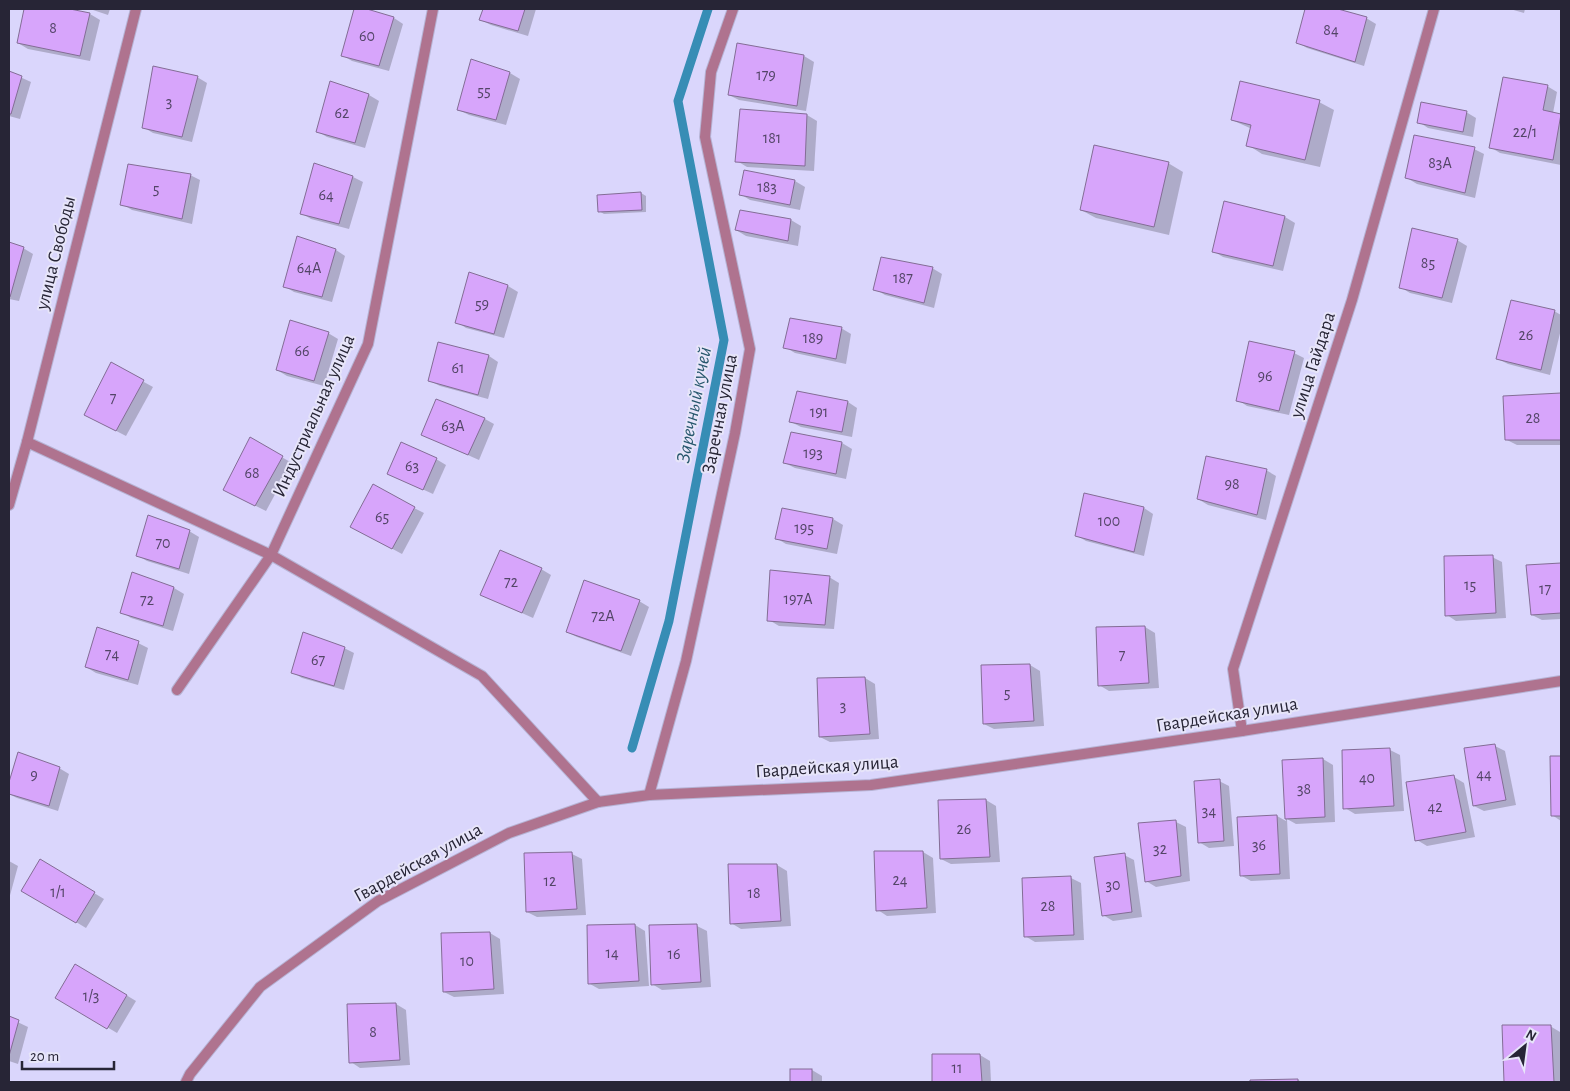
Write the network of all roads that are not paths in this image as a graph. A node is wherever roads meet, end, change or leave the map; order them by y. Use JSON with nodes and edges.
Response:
{"nodes":[{"id":1,"x":136,"y":9,"type":"edge"},
{"id":2,"x":433,"y":9,"type":"edge"},
{"id":3,"x":733,"y":9,"type":"edge"},
{"id":4,"x":1434,"y":9,"type":"edge"},
{"id":5,"x":27,"y":442,"type":"junction"},
{"id":6,"x":9,"y":505,"type":"edge"},
{"id":7,"x":271,"y":555,"type":"junction"},
{"id":8,"x":1561,"y":681,"type":"edge"},
{"id":9,"x":177,"y":690,"type":"dead end"},
{"id":10,"x":1242,"y":731,"type":"junction"},
{"id":11,"x":649,"y":795,"type":"junction"},
{"id":12,"x":598,"y":802,"type":"junction"},
{"id":13,"x":186,"y":1082,"type":"edge"}],
"edges":[{"from":1,"to":5,"type":"street","name":"улица Свободы"},
{"from":2,"to":7,"type":"street","name":"Индустриальная улица"},
{"from":3,"to":11,"type":"street","name":"Заречная улица"},
{"from":4,"to":10,"type":"street","name":"улица Гайдара"},
{"from":5,"to":6,"type":"street","name":"улица Свободы"},
{"from":5,"to":7,"type":"street"},
{"from":7,"to":9,"type":"street","name":"Индустриальная улица"},
{"from":7,"to":12,"type":"street"},
{"from":8,"to":10,"type":"street","name":"Гвардейская улица"},
{"from":10,"to":11,"type":"street","name":"Гвардейская улица"},
{"from":11,"to":12,"type":"street","name":"Гвардейская улица"},
{"from":12,"to":13,"type":"street","name":"Гвардейская улица"}]}
